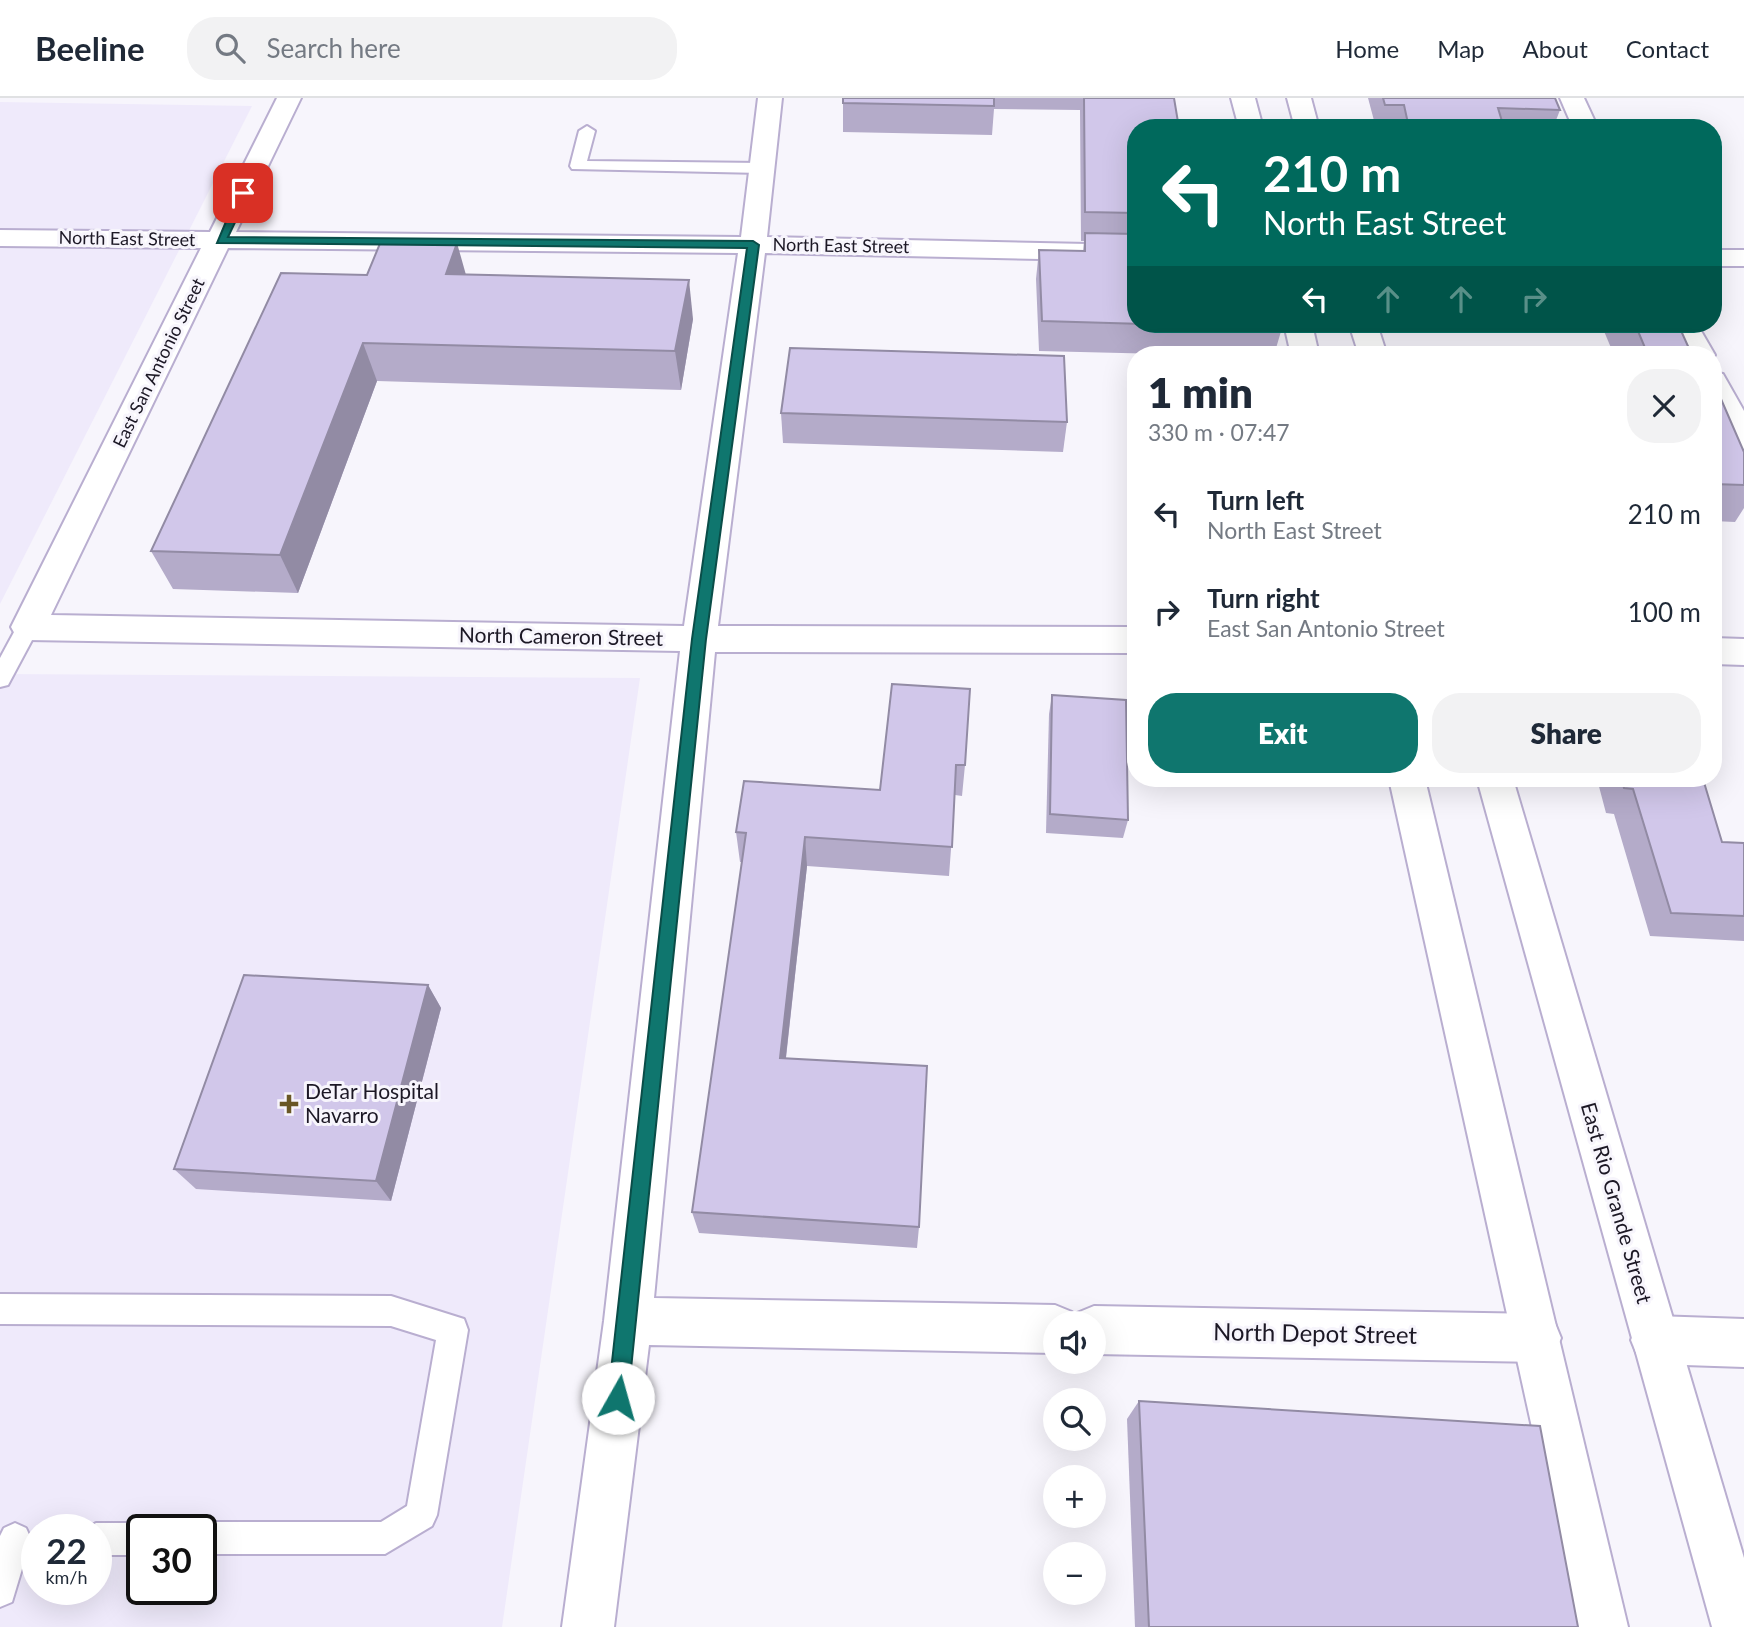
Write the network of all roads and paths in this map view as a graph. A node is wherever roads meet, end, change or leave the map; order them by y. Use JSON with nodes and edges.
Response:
{"nodes":[{"id":1,"x":289,"y":98,"type":"edge"},
{"id":2,"x":770,"y":98,"type":"edge"},
{"id":3,"x":1243,"y":98,"type":"edge"},
{"id":4,"x":1299,"y":98,"type":"edge"},
{"id":5,"x":1572,"y":98,"type":"edge"},
{"id":6,"x":1249,"y":119,"type":"edge"},
{"id":7,"x":1305,"y":119,"type":"edge"},
{"id":8,"x":1582,"y":119,"type":"edge"},
{"id":9,"x":587,"y":131,"type":"dead end"},
{"id":10,"x":762,"y":168,"type":"junction"},
{"id":11,"x":0,"y":238,"type":"edge"},
{"id":12,"x":220,"y":240,"type":"junction"},
{"id":13,"x":753,"y":245,"type":"junction"},
{"id":14,"x":1127,"y":253,"type":"edge"},
{"id":15,"x":1722,"y":258,"type":"edge"},
{"id":16,"x":1744,"y":258,"type":"edge"},
{"id":17,"x":1722,"y":398,"type":"edge"},
{"id":18,"x":1744,"y":439,"type":"edge"},
{"id":19,"x":28,"y":627,"type":"junction"},
{"id":20,"x":699,"y":639,"type":"junction"},
{"id":21,"x":1127,"y":640,"type":"edge"},
{"id":22,"x":1722,"y":651,"type":"edge"},
{"id":23,"x":1744,"y":652,"type":"edge"},
{"id":24,"x":0,"y":679,"type":"edge"},
{"id":25,"x":1409,"y":787,"type":"edge"},
{"id":26,"x":1496,"y":787,"type":"edge"},
{"id":27,"x":0,"y":1309,"type":"edge"},
{"id":28,"x":628,"y":1321,"type":"junction"},
{"id":29,"x":1043,"y":1329,"type":"edge"},
{"id":30,"x":1106,"y":1330,"type":"edge"},
{"id":31,"x":1537,"y":1338,"type":"junction"},
{"id":32,"x":1656,"y":1340,"type":"junction"},
{"id":33,"x":1744,"y":1343,"type":"edge"},
{"id":34,"x":217,"y":1538,"type":"edge"},
{"id":35,"x":17,"y":1539,"type":"edge"},
{"id":36,"x":1728,"y":1539,"type":"edge"},
{"id":37,"x":0,"y":1590,"type":"edge"},
{"id":38,"x":588,"y":1627,"type":"edge"},
{"id":39,"x":1602,"y":1627,"type":"edge"},
{"id":40,"x":1738,"y":1627,"type":"edge"}],
"edges":[{"from":1,"to":12,"type":"street","name":"East San Antonio Street"},
{"from":2,"to":10,"type":"street"},
{"from":3,"to":6,"type":"street"},
{"from":4,"to":7,"type":"street"},
{"from":5,"to":8,"type":"street"},
{"from":9,"to":10,"type":"lane"},
{"from":10,"to":13,"type":"street"},
{"from":11,"to":12,"type":"street","name":"North East Street"},
{"from":12,"to":13,"type":"street","name":"North East Street"},
{"from":12,"to":19,"type":"street","name":"East San Antonio Street"},
{"from":13,"to":14,"type":"street","name":"North East Street"},
{"from":13,"to":20,"type":"street"},
{"from":15,"to":16,"type":"street"},
{"from":17,"to":18,"type":"street"},
{"from":19,"to":20,"type":"street","name":"North Cameron Street"},
{"from":19,"to":24,"type":"lane"},
{"from":20,"to":21,"type":"street","name":"North Cameron Street"},
{"from":20,"to":28,"type":"street"},
{"from":22,"to":23,"type":"street"},
{"from":25,"to":31,"type":"street"},
{"from":26,"to":32,"type":"street","name":"East Rio Grande Street"},
{"from":27,"to":34,"type":"lane"},
{"from":28,"to":29,"type":"street"},
{"from":28,"to":38,"type":"street"},
{"from":30,"to":31,"type":"street","name":"North Depot Street"},
{"from":31,"to":39,"type":"street"},
{"from":32,"to":33,"type":"street"},
{"from":32,"to":36,"type":"street","name":"East Rio Grande Street"},
{"from":35,"to":37,"type":"lane"},
{"from":36,"to":40,"type":"street","name":"East Rio Grande Street"}]}
